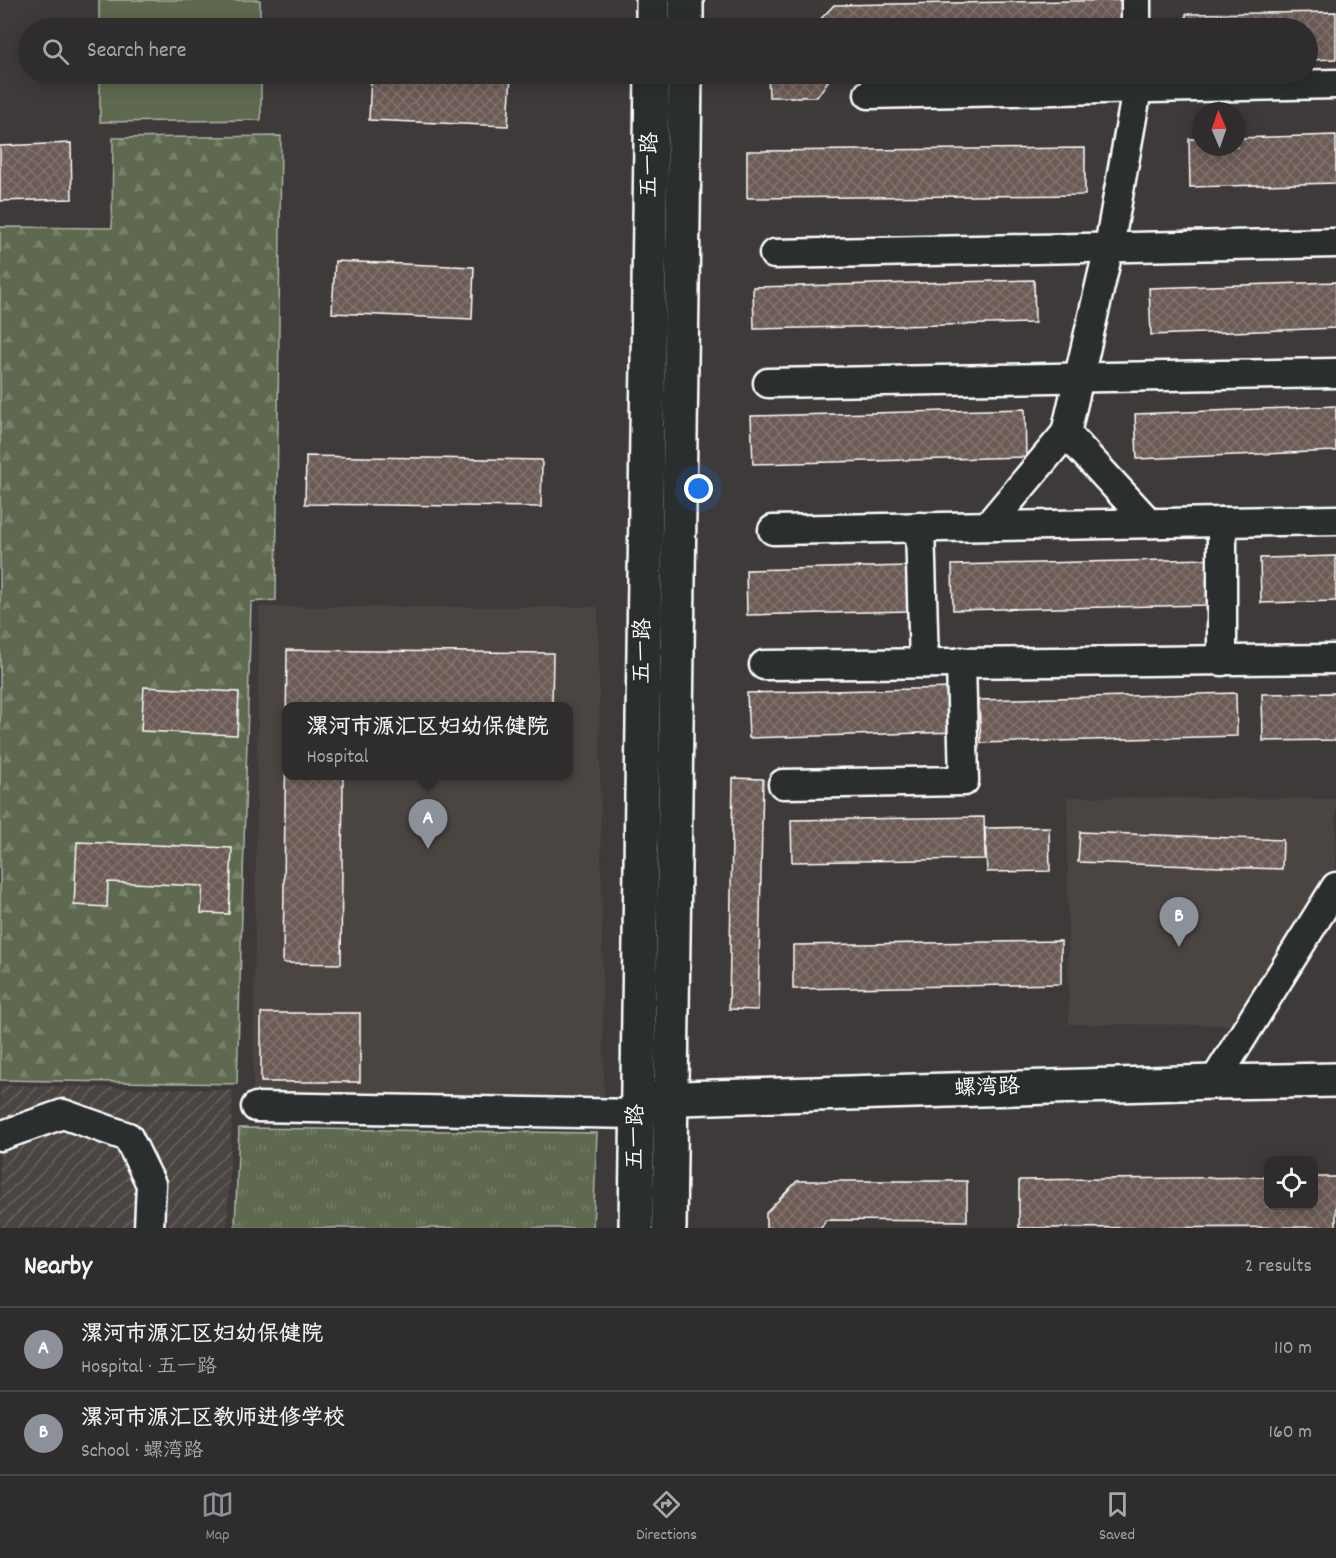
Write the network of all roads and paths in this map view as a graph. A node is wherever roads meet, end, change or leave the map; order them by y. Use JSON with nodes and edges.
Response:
{"nodes":[{"id":1,"x":653,"y":0,"type":"edge"},
{"id":2,"x":686,"y":0,"type":"edge"},
{"id":3,"x":1136,"y":0,"type":"edge"},
{"id":4,"x":653,"y":18,"type":"edge"},
{"id":5,"x":686,"y":18,"type":"edge"},
{"id":6,"x":1136,"y":18,"type":"edge"},
{"id":7,"x":652,"y":84,"type":"edge"},
{"id":8,"x":685,"y":84,"type":"edge"},
{"id":9,"x":1075,"y":84,"type":"edge"},
{"id":10,"x":1136,"y":84,"type":"edge"},
{"id":11,"x":1318,"y":84,"type":"edge"},
{"id":12,"x":1336,"y":84,"type":"edge"},
{"id":13,"x":869,"y":94,"type":"dead end"},
{"id":14,"x":1336,"y":243,"type":"edge"},
{"id":15,"x":1109,"y":247,"type":"junction"},
{"id":16,"x":774,"y":254,"type":"dead end"},
{"id":17,"x":1336,"y":373,"type":"edge"},
{"id":18,"x":1080,"y":377,"type":"junction"},
{"id":19,"x":768,"y":383,"type":"dead end"},
{"id":20,"x":1066,"y":433,"type":"junction"},
{"id":21,"x":1336,"y":520,"type":"edge"},
{"id":22,"x":1222,"y":522,"type":"junction"},
{"id":23,"x":1149,"y":523,"type":"junction"},
{"id":24,"x":988,"y":526,"type":"junction"},
{"id":25,"x":920,"y":527,"type":"junction"},
{"id":26,"x":773,"y":530,"type":"dead end"},
{"id":27,"x":1336,"y":659,"type":"edge"},
{"id":28,"x":1222,"y":661,"type":"junction"},
{"id":29,"x":960,"y":662,"type":"junction"},
{"id":30,"x":924,"y":663,"type":"junction"},
{"id":31,"x":764,"y":665,"type":"dead end"},
{"id":32,"x":783,"y":784,"type":"dead end"},
{"id":33,"x":1336,"y":887,"type":"edge"},
{"id":34,"x":1336,"y":1080,"type":"edge"},
{"id":35,"x":1214,"y":1082,"type":"junction"},
{"id":36,"x":671,"y":1098,"type":"junction"},
{"id":37,"x":637,"y":1106,"type":"junction"},
{"id":38,"x":256,"y":1107,"type":"dead end"},
{"id":39,"x":0,"y":1136,"type":"edge"},
{"id":40,"x":149,"y":1228,"type":"edge"},
{"id":41,"x":636,"y":1228,"type":"edge"},
{"id":42,"x":669,"y":1228,"type":"edge"}],
"edges":[{"from":1,"to":4,"type":"street"},
{"from":2,"to":5,"type":"street"},
{"from":3,"to":6,"type":"street"},
{"from":7,"to":37,"type":"street","name":"五一路"},
{"from":8,"to":36,"type":"street","name":"五一路"},
{"from":9,"to":13,"type":"street"},
{"from":10,"to":15,"type":"street"},
{"from":11,"to":12,"type":"street"},
{"from":14,"to":15,"type":"street"},
{"from":15,"to":16,"type":"street"},
{"from":15,"to":18,"type":"street"},
{"from":17,"to":18,"type":"street"},
{"from":18,"to":19,"type":"street"},
{"from":18,"to":20,"type":"street"},
{"from":20,"to":23,"type":"street"},
{"from":20,"to":24,"type":"street"},
{"from":21,"to":22,"type":"street"},
{"from":22,"to":23,"type":"street"},
{"from":22,"to":28,"type":"street"},
{"from":23,"to":24,"type":"street"},
{"from":24,"to":25,"type":"street"},
{"from":25,"to":26,"type":"street"},
{"from":25,"to":30,"type":"street"},
{"from":27,"to":28,"type":"street"},
{"from":28,"to":29,"type":"street"},
{"from":29,"to":30,"type":"street"},
{"from":29,"to":32,"type":"street"},
{"from":30,"to":31,"type":"street"},
{"from":33,"to":35,"type":"street"},
{"from":34,"to":35,"type":"street","name":"螺湾路"},
{"from":35,"to":36,"type":"street","name":"螺湾路"},
{"from":36,"to":37,"type":"street","name":"螺湾路"},
{"from":36,"to":42,"type":"street","name":"五一路"},
{"from":37,"to":38,"type":"street"},
{"from":37,"to":41,"type":"street","name":"五一路"},
{"from":39,"to":40,"type":"street"}]}
